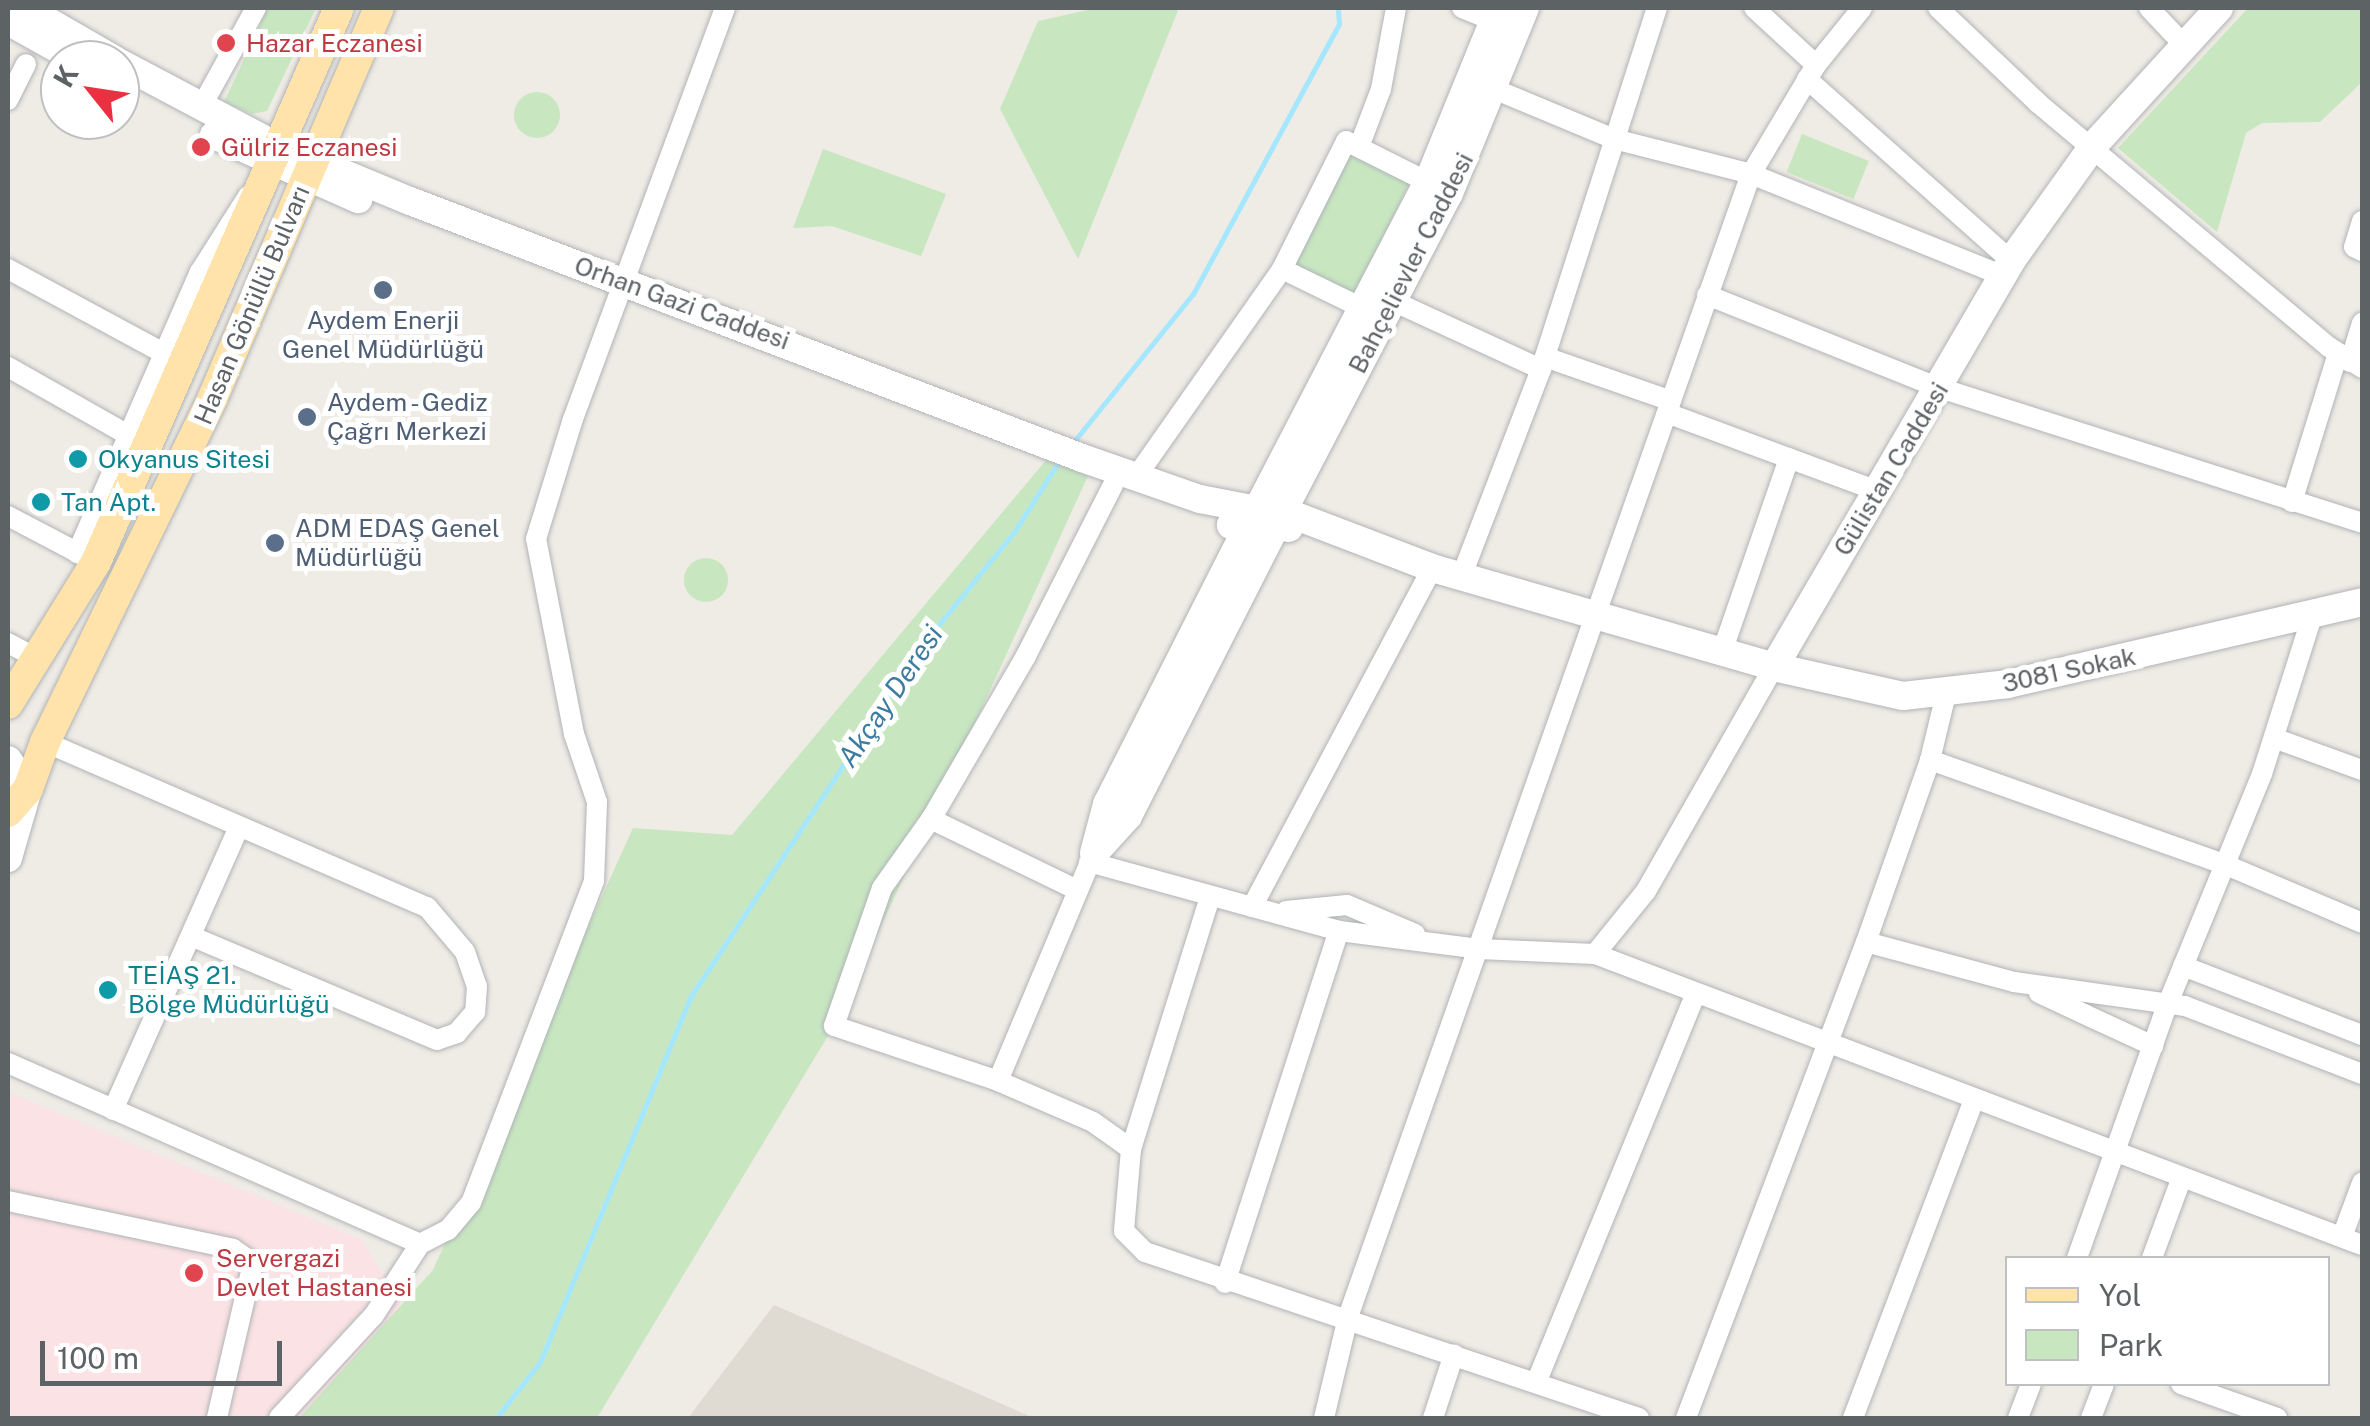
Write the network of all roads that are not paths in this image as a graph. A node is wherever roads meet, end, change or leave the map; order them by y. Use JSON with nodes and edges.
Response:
{"nodes":[{"id":1,"x":24,"y":8,"type":"edge"},
{"id":2,"x":256,"y":8,"type":"edge"},
{"id":3,"x":379,"y":8,"type":"edge"},
{"id":4,"x":725,"y":8,"type":"edge"},
{"id":5,"x":1396,"y":8,"type":"edge"},
{"id":6,"x":1462,"y":8,"type":"edge"},
{"id":7,"x":1525,"y":8,"type":"edge"},
{"id":8,"x":1657,"y":8,"type":"edge"},
{"id":9,"x":1754,"y":8,"type":"edge"},
{"id":10,"x":1862,"y":8,"type":"edge"},
{"id":11,"x":1938,"y":8,"type":"edge"},
{"id":12,"x":2149,"y":8,"type":"edge"},
{"id":13,"x":2219,"y":8,"type":"edge"},
{"id":14,"x":335,"y":9,"type":"edge"},
{"id":15,"x":1496,"y":14,"type":"edge"},
{"id":16,"x":8,"y":21,"type":"edge"},
{"id":17,"x":42,"y":40,"type":"edge"},
{"id":18,"x":81,"y":40,"type":"edge"},
{"id":19,"x":2184,"y":45,"type":"junction"},
{"id":20,"x":26,"y":64,"type":"dead end"},
{"id":21,"x":1812,"y":72,"type":"junction"},
{"id":22,"x":140,"y":74,"type":"edge"},
{"id":23,"x":1494,"y":89,"type":"junction"},
{"id":24,"x":140,"y":92,"type":"edge"},
{"id":25,"x":8,"y":100,"type":"edge"},
{"id":26,"x":200,"y":109,"type":"junction"},
{"id":27,"x":1614,"y":139,"type":"junction"},
{"id":28,"x":2093,"y":146,"type":"junction"},
{"id":29,"x":1360,"y":147,"type":"junction"},
{"id":30,"x":272,"y":155,"type":"junction"},
{"id":31,"x":310,"y":172,"type":"junction"},
{"id":32,"x":1751,"y":174,"type":"junction"},
{"id":33,"x":1428,"y":182,"type":"junction"},
{"id":34,"x":2362,"y":221,"type":"edge"},
{"id":35,"x":2362,"y":251,"type":"edge"},
{"id":36,"x":2008,"y":268,"type":"junction"},
{"id":37,"x":8,"y":269,"type":"edge"},
{"id":38,"x":1282,"y":269,"type":"junction"},
{"id":39,"x":620,"y":288,"type":"junction"},
{"id":40,"x":1706,"y":294,"type":"junction"},
{"id":41,"x":1393,"y":301,"type":"junction"},
{"id":42,"x":1364,"y":310,"type":"junction"},
{"id":43,"x":2362,"y":323,"type":"edge"},
{"id":44,"x":165,"y":354,"type":"junction"},
{"id":45,"x":2350,"y":361,"type":"edge"},
{"id":46,"x":1543,"y":363,"type":"junction"},
{"id":47,"x":8,"y":368,"type":"edge"},
{"id":48,"x":1940,"y":388,"type":"junction"},
{"id":49,"x":1669,"y":407,"type":"junction"},
{"id":50,"x":130,"y":436,"type":"junction"},
{"id":51,"x":1788,"y":458,"type":"junction"},
{"id":52,"x":1124,"y":481,"type":"junction"},
{"id":53,"x":1878,"y":491,"type":"junction"},
{"id":54,"x":2292,"y":502,"type":"junction"},
{"id":55,"x":8,"y":516,"type":"edge"},
{"id":56,"x":1266,"y":519,"type":"junction"},
{"id":57,"x":2362,"y":523,"type":"edge"},
{"id":58,"x":86,"y":557,"type":"junction"},
{"id":59,"x":1432,"y":568,"type":"junction"},
{"id":60,"x":1462,"y":575,"type":"junction"},
{"id":61,"x":2362,"y":602,"type":"edge"},
{"id":62,"x":2312,"y":616,"type":"junction"},
{"id":63,"x":1599,"y":617,"type":"junction"},
{"id":64,"x":8,"y":643,"type":"edge"},
{"id":65,"x":1722,"y":652,"type":"junction"},
{"id":66,"x":38,"y":659,"type":"junction"},
{"id":67,"x":1774,"y":667,"type":"junction"},
{"id":68,"x":1946,"y":694,"type":"junction"},
{"id":69,"x":8,"y":704,"type":"edge"},
{"id":70,"x":2274,"y":738,"type":"junction"},
{"id":71,"x":45,"y":742,"type":"junction"},
{"id":72,"x":8,"y":760,"type":"edge"},
{"id":73,"x":1930,"y":760,"type":"junction"},
{"id":74,"x":2362,"y":770,"type":"edge"},
{"id":75,"x":18,"y":801,"type":"edge"},
{"id":76,"x":931,"y":819,"type":"junction"},
{"id":77,"x":240,"y":827,"type":"junction"},
{"id":78,"x":8,"y":858,"type":"edge"},
{"id":79,"x":1092,"y":858,"type":"junction"},
{"id":80,"x":2224,"y":864,"type":"junction"},
{"id":81,"x":1075,"y":889,"type":"junction"},
{"id":82,"x":1209,"y":900,"type":"junction"},
{"id":83,"x":1252,"y":907,"type":"junction"},
{"id":84,"x":1284,"y":912,"type":"junction"},
{"id":85,"x":2362,"y":923,"type":"edge"},
{"id":86,"x":1339,"y":931,"type":"junction"},
{"id":87,"x":193,"y":937,"type":"junction"},
{"id":88,"x":1422,"y":938,"type":"junction"},
{"id":89,"x":1866,"y":942,"type":"junction"},
{"id":90,"x":1479,"y":949,"type":"junction"},
{"id":91,"x":1595,"y":954,"type":"junction"},
{"id":92,"x":2183,"y":966,"type":"junction"},
{"id":93,"x":2014,"y":982,"type":"junction"},
{"id":94,"x":1695,"y":996,"type":"junction"},
{"id":95,"x":2166,"y":1008,"type":"junction"},
{"id":96,"x":2362,"y":1035,"type":"edge"},
{"id":97,"x":1825,"y":1042,"type":"junction"},
{"id":98,"x":2153,"y":1046,"type":"junction"},
{"id":99,"x":8,"y":1063,"type":"edge"},
{"id":100,"x":2362,"y":1074,"type":"edge"},
{"id":101,"x":998,"y":1081,"type":"junction"},
{"id":102,"x":1974,"y":1100,"type":"junction"},
{"id":103,"x":114,"y":1110,"type":"junction"},
{"id":104,"x":1131,"y":1150,"type":"junction"},
{"id":105,"x":2117,"y":1152,"type":"junction"},
{"id":106,"x":2182,"y":1177,"type":"junction"},
{"id":107,"x":2362,"y":1184,"type":"edge"},
{"id":108,"x":8,"y":1201,"type":"edge"},
{"id":109,"x":2342,"y":1237,"type":"junction"},
{"id":110,"x":420,"y":1244,"type":"junction"},
{"id":111,"x":2362,"y":1245,"type":"edge"},
{"id":112,"x":2079,"y":1256,"type":"edge"},
{"id":113,"x":2153,"y":1256,"type":"edge"},
{"id":114,"x":1224,"y":1283,"type":"junction"},
{"id":115,"x":1348,"y":1317,"type":"junction"},
{"id":116,"x":1454,"y":1354,"type":"junction"},
{"id":117,"x":1536,"y":1383,"type":"junction"},
{"id":118,"x":2030,"y":1386,"type":"edge"},
{"id":119,"x":2103,"y":1386,"type":"edge"},
{"id":120,"x":2187,"y":1386,"type":"edge"},
{"id":121,"x":217,"y":1418,"type":"edge"},
{"id":122,"x":280,"y":1418,"type":"edge"},
{"id":123,"x":1324,"y":1418,"type":"edge"},
{"id":124,"x":1433,"y":1418,"type":"edge"},
{"id":125,"x":1639,"y":1418,"type":"edge"},
{"id":126,"x":1686,"y":1418,"type":"edge"},
{"id":127,"x":1852,"y":1418,"type":"edge"},
{"id":128,"x":2018,"y":1418,"type":"edge"},
{"id":129,"x":2091,"y":1418,"type":"edge"},
{"id":130,"x":2277,"y":1418,"type":"edge"}],
"edges":[{"from":1,"to":18,"type":"street","name":"Orhan Gazi Caddesi"},
{"from":2,"to":26,"type":"street"},
{"from":3,"to":31,"type":"main road","name":"Hasan Gönüllü Bulvarı"},
{"from":4,"to":39,"type":"street"},
{"from":5,"to":29,"type":"street"},
{"from":6,"to":15,"type":"street"},
{"from":7,"to":23,"type":"street","name":"Bahçelievler Caddesi"},
{"from":8,"to":27,"type":"street"},
{"from":9,"to":21,"type":"street"},
{"from":10,"to":21,"type":"street"},
{"from":11,"to":28,"type":"street"},
{"from":12,"to":19,"type":"street"},
{"from":13,"to":19,"type":"street","name":"Gülistan Caddesi"},
{"from":14,"to":30,"type":"main road","name":"Hasan Gönüllü Bulvarı"},
{"from":15,"to":33,"type":"street","name":"Bahçelievler Caddesi"},
{"from":16,"to":17,"type":"street"},
{"from":19,"to":28,"type":"street","name":"Gülistan Caddesi"},
{"from":20,"to":25,"type":"street"},
{"from":21,"to":32,"type":"street"},
{"from":21,"to":36,"type":"street"},
{"from":22,"to":26,"type":"street","name":"Orhan Gazi Caddesi"},
{"from":23,"to":27,"type":"street"},
{"from":23,"to":41,"type":"street","name":"Bahçelievler Caddesi"},
{"from":24,"to":30,"type":"street","name":"Orhan Gazi Caddesi"},
{"from":26,"to":30,"type":"street","name":"Orhan Gazi Caddesi"},
{"from":27,"to":32,"type":"street"},
{"from":27,"to":46,"type":"street"},
{"from":28,"to":36,"type":"street","name":"Gülistan Caddesi"},
{"from":28,"to":45,"type":"street"},
{"from":29,"to":33,"type":"street"},
{"from":29,"to":38,"type":"street"},
{"from":30,"to":31,"type":"street","name":"Orhan Gazi Caddesi"},
{"from":30,"to":44,"type":"street"},
{"from":30,"to":58,"type":"main road","name":"Hasan Gönüllü Bulvarı"},
{"from":31,"to":39,"type":"street","name":"Orhan Gazi Caddesi"},
{"from":31,"to":71,"type":"main road","name":"Hasan Gönüllü Bulvarı"},
{"from":32,"to":36,"type":"street"},
{"from":32,"to":40,"type":"street"},
{"from":33,"to":42,"type":"street","name":"Bahçelievler Caddesi"},
{"from":34,"to":35,"type":"street"},
{"from":36,"to":48,"type":"street","name":"Gülistan Caddesi"},
{"from":37,"to":44,"type":"street"},
{"from":38,"to":42,"type":"street"},
{"from":38,"to":52,"type":"street"},
{"from":39,"to":52,"type":"street","name":"Orhan Gazi Caddesi"},
{"from":39,"to":110,"type":"street"},
{"from":40,"to":48,"type":"street"},
{"from":40,"to":49,"type":"street"},
{"from":41,"to":46,"type":"street"},
{"from":41,"to":56,"type":"street","name":"Bahçelievler Caddesi"},
{"from":42,"to":56,"type":"street","name":"Bahçelievler Caddesi"},
{"from":43,"to":45,"type":"street"},
{"from":44,"to":50,"type":"street"},
{"from":45,"to":54,"type":"street"},
{"from":46,"to":49,"type":"street"},
{"from":46,"to":60,"type":"street"},
{"from":47,"to":50,"type":"street"},
{"from":48,"to":53,"type":"street","name":"Gülistan Caddesi"},
{"from":48,"to":54,"type":"street"},
{"from":49,"to":51,"type":"street"},
{"from":49,"to":63,"type":"street"},
{"from":50,"to":58,"type":"street"},
{"from":51,"to":53,"type":"street"},
{"from":51,"to":65,"type":"street"},
{"from":52,"to":56,"type":"street","name":"Orhan Gazi Caddesi"},
{"from":52,"to":76,"type":"street"},
{"from":53,"to":67,"type":"street","name":"Gülistan Caddesi"},
{"from":54,"to":57,"type":"street"},
{"from":55,"to":58,"type":"street"},
{"from":56,"to":59,"type":"street","name":"3081 Sokak"},
{"from":56,"to":79,"type":"street","name":"Bahçelievler Caddesi"},
{"from":58,"to":66,"type":"main road","name":"Hasan Gönüllü Bulvarı"},
{"from":59,"to":60,"type":"street","name":"3081 Sokak"},
{"from":59,"to":83,"type":"street"},
{"from":60,"to":63,"type":"street","name":"3081 Sokak"},
{"from":61,"to":62,"type":"street","name":"3081 Sokak"},
{"from":62,"to":68,"type":"street","name":"3081 Sokak"},
{"from":62,"to":70,"type":"street"},
{"from":63,"to":65,"type":"street","name":"3081 Sokak"},
{"from":63,"to":90,"type":"street"},
{"from":64,"to":66,"type":"street"},
{"from":65,"to":67,"type":"street","name":"3081 Sokak"},
{"from":66,"to":69,"type":"main road","name":"Hasan Gönüllü Bulvarı"},
{"from":67,"to":68,"type":"street","name":"3081 Sokak"},
{"from":67,"to":91,"type":"street","name":"Gülistan Caddesi"},
{"from":68,"to":73,"type":"street"},
{"from":70,"to":74,"type":"street"},
{"from":70,"to":80,"type":"street"},
{"from":71,"to":75,"type":"main road","name":"Hasan Gönüllü Bulvarı"},
{"from":71,"to":77,"type":"street"},
{"from":72,"to":75,"type":"street"},
{"from":73,"to":80,"type":"street"},
{"from":73,"to":89,"type":"street"},
{"from":75,"to":78,"type":"street"},
{"from":76,"to":81,"type":"street"},
{"from":76,"to":101,"type":"street"},
{"from":77,"to":87,"type":"street"},
{"from":77,"to":87,"type":"street"},
{"from":79,"to":81,"type":"street","name":"Bahçelievler Caddesi"},
{"from":79,"to":82,"type":"street"},
{"from":80,"to":85,"type":"street"},
{"from":80,"to":92,"type":"street"},
{"from":81,"to":101,"type":"street","name":"Bahçelievler Caddesi"},
{"from":82,"to":83,"type":"street"},
{"from":82,"to":104,"type":"street"},
{"from":83,"to":84,"type":"street"},
{"from":84,"to":86,"type":"street"},
{"from":84,"to":88,"type":"street"},
{"from":86,"to":88,"type":"street"},
{"from":86,"to":114,"type":"street"},
{"from":87,"to":103,"type":"street"},
{"from":88,"to":90,"type":"street"},
{"from":89,"to":93,"type":"street"},
{"from":89,"to":97,"type":"street"},
{"from":90,"to":91,"type":"street"},
{"from":90,"to":115,"type":"street"},
{"from":91,"to":94,"type":"street"},
{"from":92,"to":95,"type":"street"},
{"from":92,"to":96,"type":"street"},
{"from":93,"to":95,"type":"street"},
{"from":93,"to":98,"type":"street"},
{"from":94,"to":97,"type":"street"},
{"from":94,"to":117,"type":"street"},
{"from":95,"to":98,"type":"street"},
{"from":95,"to":100,"type":"street"},
{"from":97,"to":102,"type":"street"},
{"from":97,"to":126,"type":"street"},
{"from":98,"to":105,"type":"street"},
{"from":99,"to":103,"type":"street"},
{"from":101,"to":104,"type":"street"},
{"from":102,"to":105,"type":"street"},
{"from":102,"to":127,"type":"street"},
{"from":103,"to":110,"type":"street"},
{"from":104,"to":114,"type":"street"},
{"from":105,"to":106,"type":"street"},
{"from":105,"to":112,"type":"street"},
{"from":106,"to":109,"type":"street"},
{"from":106,"to":113,"type":"street"},
{"from":107,"to":109,"type":"street"},
{"from":108,"to":121,"type":"street"},
{"from":109,"to":111,"type":"street"},
{"from":110,"to":122,"type":"street"},
{"from":114,"to":115,"type":"street"},
{"from":115,"to":116,"type":"street"},
{"from":115,"to":123,"type":"street"},
{"from":116,"to":117,"type":"street"},
{"from":116,"to":124,"type":"street"},
{"from":117,"to":125,"type":"street"},
{"from":118,"to":128,"type":"street"},
{"from":119,"to":129,"type":"street"},
{"from":120,"to":130,"type":"street"}]}
